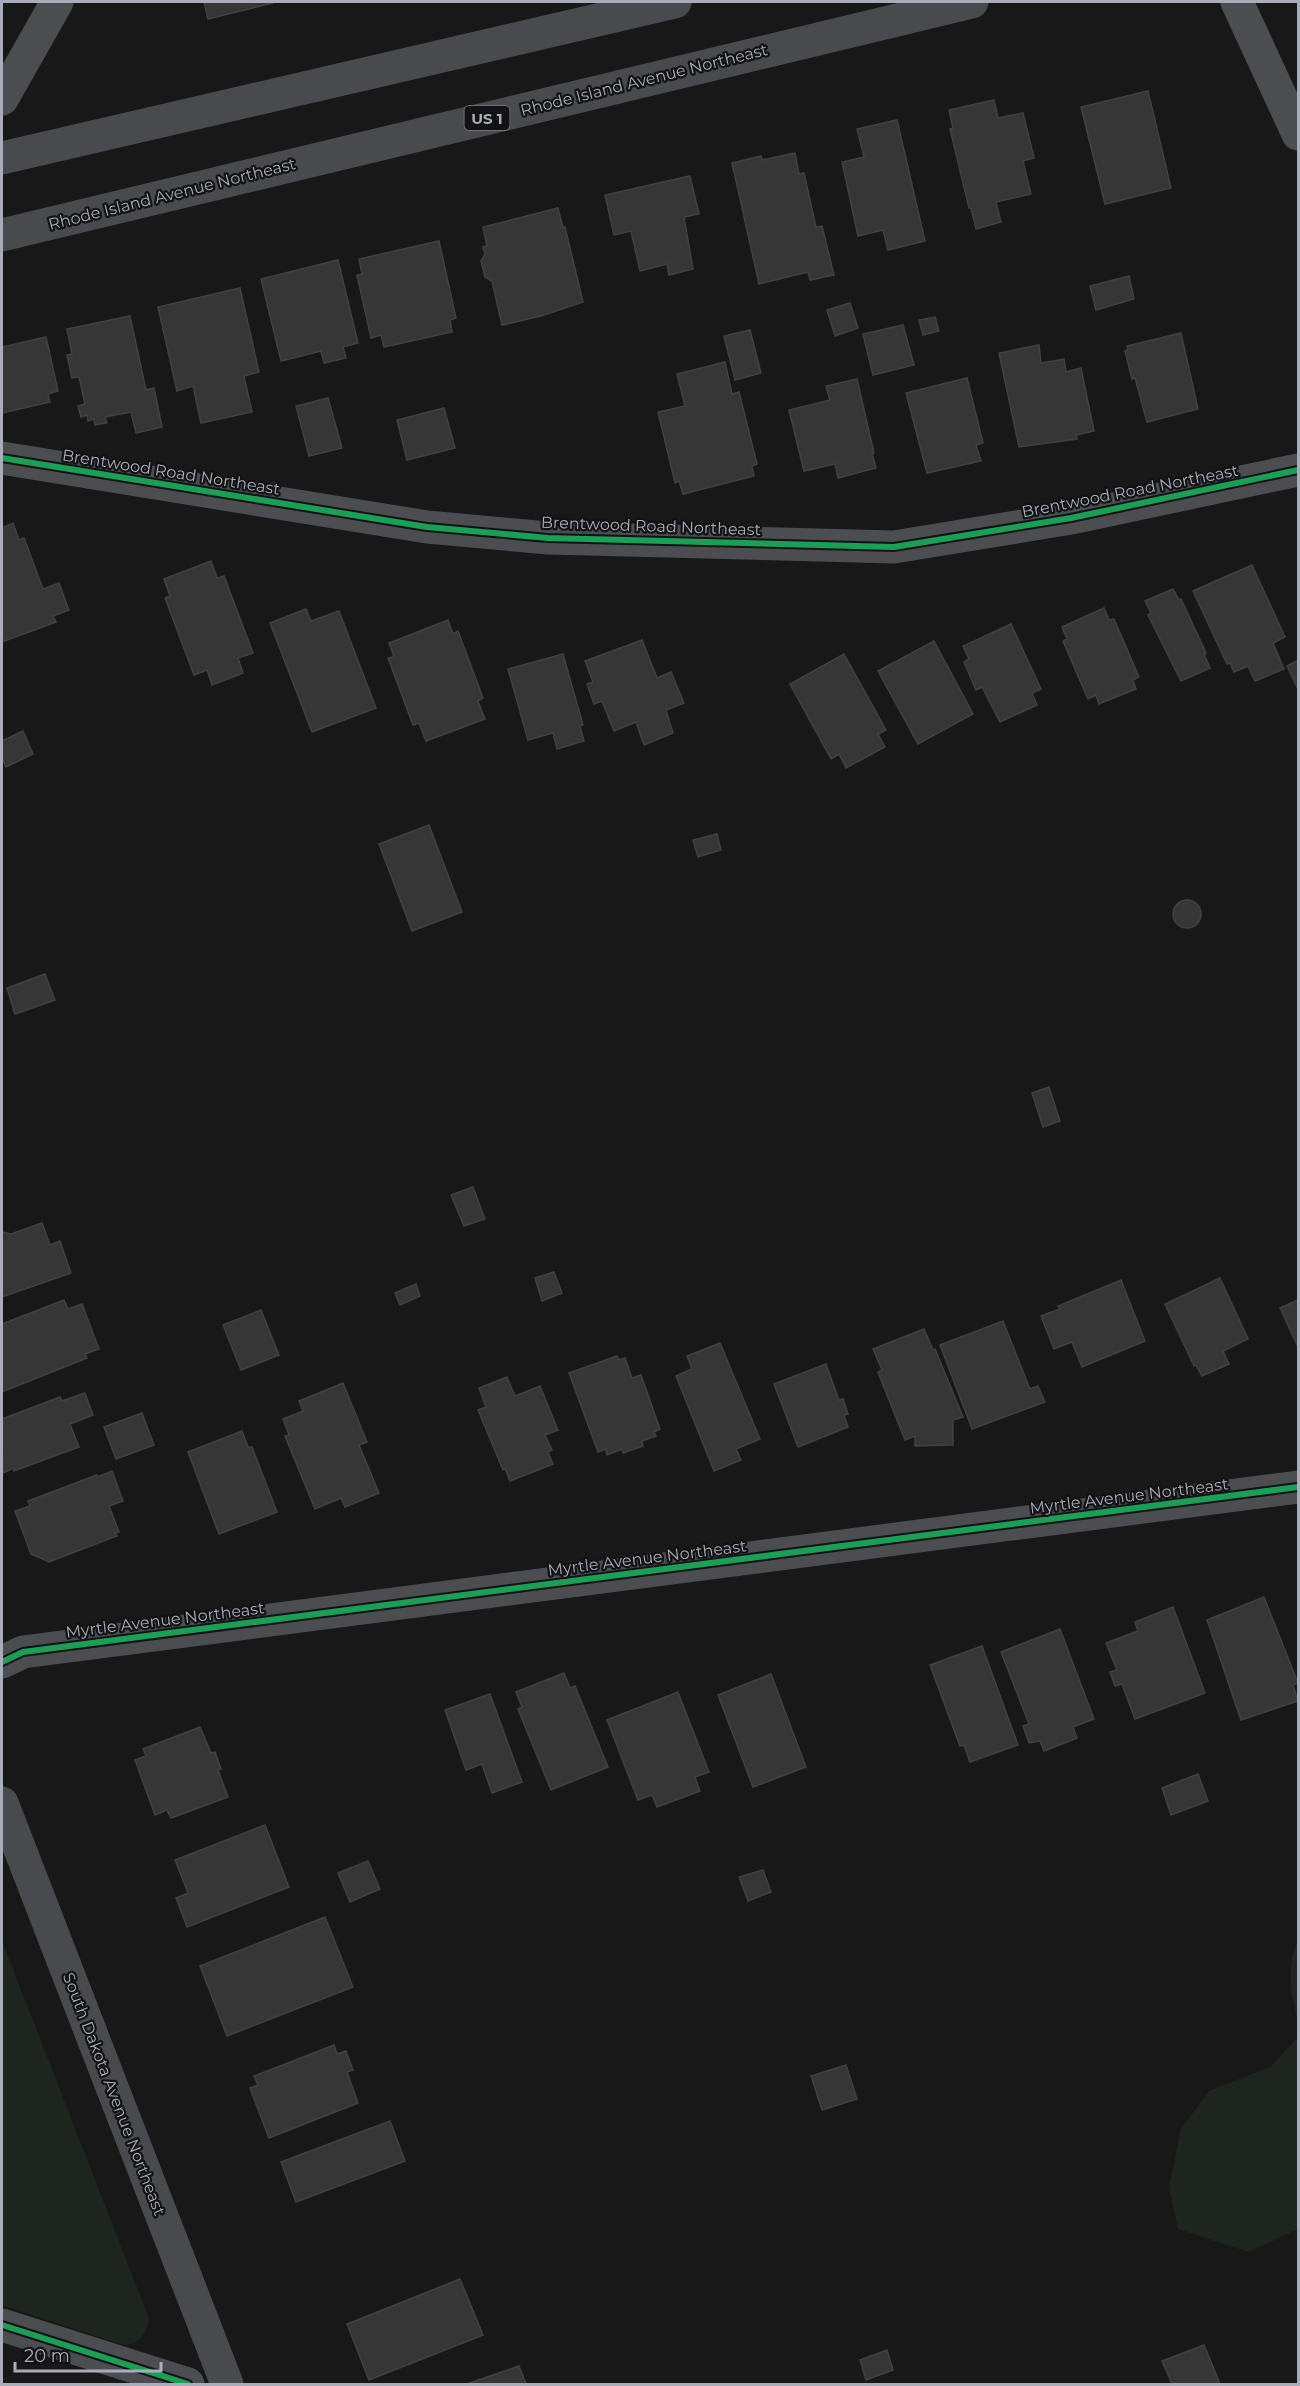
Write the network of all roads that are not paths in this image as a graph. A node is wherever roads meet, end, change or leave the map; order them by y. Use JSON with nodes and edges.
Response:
{"nodes":[{"id":1,"x":57,"y":2,"type":"edge"},
{"id":2,"x":675,"y":2,"type":"edge"},
{"id":3,"x":972,"y":2,"type":"edge"},
{"id":4,"x":1236,"y":2,"type":"edge"},
{"id":5,"x":2,"y":99,"type":"edge"},
{"id":6,"x":1299,"y":134,"type":"edge"},
{"id":7,"x":2,"y":158,"type":"edge"},
{"id":8,"x":2,"y":235,"type":"edge"},
{"id":9,"x":2,"y":458,"type":"edge"},
{"id":10,"x":1299,"y":470,"type":"edge"},
{"id":11,"x":1299,"y":1487,"type":"edge"},
{"id":12,"x":2,"y":1662,"type":"edge"},
{"id":13,"x":2,"y":1803,"type":"edge"},
{"id":14,"x":2,"y":2325,"type":"edge"},
{"id":15,"x":188,"y":2385,"type":"edge"},
{"id":16,"x":227,"y":2385,"type":"edge"}],
"edges":[{"from":1,"to":5,"type":"street"},
{"from":2,"to":7,"type":"main road"},
{"from":3,"to":8,"type":"main road","name":"Rhode Island Avenue Northeast","number":"US 1"},
{"from":4,"to":6,"type":"street"},
{"from":9,"to":10,"type":"street","name":"Brentwood Road Northeast"},
{"from":11,"to":12,"type":"street","name":"Myrtle Avenue Northeast"},
{"from":13,"to":16,"type":"main road","name":"South Dakota Avenue Northeast"},
{"from":14,"to":15,"type":"street"}]}
